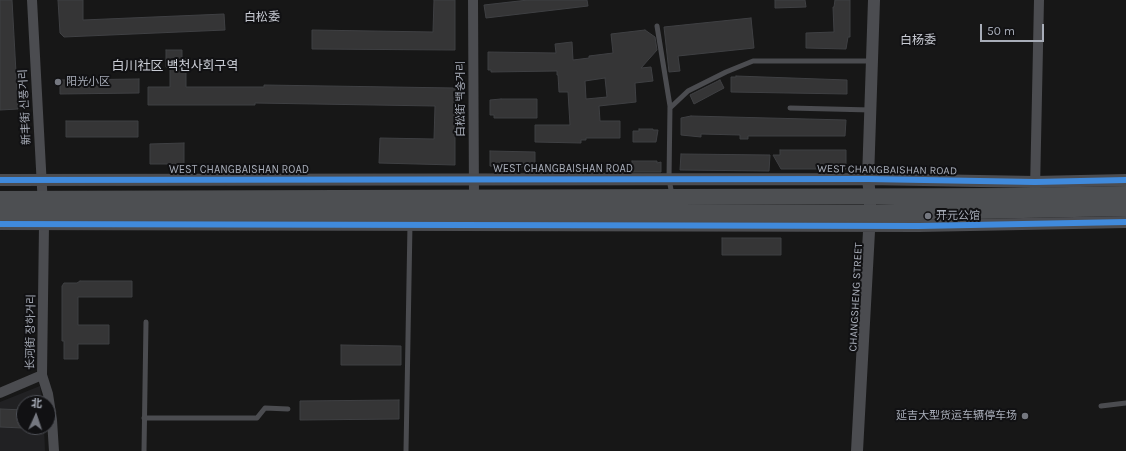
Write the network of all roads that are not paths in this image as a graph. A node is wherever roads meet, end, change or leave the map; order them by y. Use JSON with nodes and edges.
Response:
{"nodes":[{"id":1,"x":32,"y":0,"type":"edge"},
{"id":2,"x":473,"y":0,"type":"edge"},
{"id":3,"x":874,"y":0,"type":"edge"},
{"id":4,"x":1039,"y":0,"type":"edge"},
{"id":5,"x":657,"y":26,"type":"dead end"},
{"id":6,"x":873,"y":61,"type":"junction"},
{"id":7,"x":670,"y":108,"type":"junction"},
{"id":8,"x":790,"y":108,"type":"dead end"},
{"id":9,"x":871,"y":110,"type":"junction"},
{"id":10,"x":474,"y":179,"type":"junction"},
{"id":11,"x":670,"y":179,"type":"junction"},
{"id":12,"x":868,"y":179,"type":"junction"},
{"id":13,"x":0,"y":180,"type":"edge"},
{"id":14,"x":41,"y":180,"type":"junction"},
{"id":15,"x":1126,"y":180,"type":"edge"},
{"id":16,"x":1035,"y":189,"type":"junction"},
{"id":17,"x":1126,"y":194,"type":"edge"},
{"id":18,"x":870,"y":196,"type":"junction"},
{"id":19,"x":474,"y":198,"type":"junction"},
{"id":20,"x":672,"y":198,"type":"junction"},
{"id":21,"x":0,"y":199,"type":"edge"},
{"id":22,"x":1126,"y":208,"type":"edge"},
{"id":23,"x":0,"y":212,"type":"edge"},
{"id":24,"x":43,"y":212,"type":"junction"},
{"id":25,"x":410,"y":219,"type":"junction"},
{"id":26,"x":870,"y":219,"type":"junction"},
{"id":27,"x":1126,"y":222,"type":"edge"},
{"id":28,"x":0,"y":224,"type":"edge"},
{"id":29,"x":146,"y":322,"type":"dead end"},
{"id":30,"x":42,"y":375,"type":"junction"},
{"id":31,"x":0,"y":393,"type":"edge"},
{"id":32,"x":1126,"y":403,"type":"edge"},
{"id":33,"x":1101,"y":406,"type":"dead end"},
{"id":34,"x":288,"y":409,"type":"dead end"},
{"id":35,"x":144,"y":418,"type":"junction"},
{"id":36,"x":54,"y":451,"type":"edge"},
{"id":37,"x":144,"y":451,"type":"edge"},
{"id":38,"x":406,"y":451,"type":"edge"},
{"id":39,"x":857,"y":451,"type":"edge"}],
"edges":[{"from":1,"to":14,"type":"street","name":"新丰街 신풍거리"},
{"from":2,"to":10,"type":"street","name":"白松街 백송거리"},
{"from":3,"to":6,"type":"street","name":"CHANGSHENG STREET"},
{"from":4,"to":16,"type":"street"},
{"from":5,"to":7,"type":"lane"},
{"from":6,"to":7,"type":"lane"},
{"from":6,"to":9,"type":"street","name":"CHANGSHENG STREET"},
{"from":7,"to":11,"type":"lane"},
{"from":8,"to":9,"type":"lane"},
{"from":9,"to":12,"type":"street","name":"CHANGSHENG STREET"},
{"from":10,"to":11,"type":"street","name":"WEST CHANGBAISHAN ROAD"},
{"from":10,"to":14,"type":"street","name":"WEST CHANGBAISHAN ROAD"},
{"from":10,"to":19,"type":"street","name":"白松街 백송거리"},
{"from":11,"to":12,"type":"street","name":"WEST CHANGBAISHAN ROAD"},
{"from":11,"to":20,"type":"lane"},
{"from":12,"to":16,"type":"street","name":"WEST CHANGBAISHAN ROAD"},
{"from":12,"to":18,"type":"street","name":"CHANGSHENG STREET"},
{"from":13,"to":14,"type":"street","name":"WEST CHANGBAISHAN ROAD"},
{"from":14,"to":24,"type":"street","name":"新丰街 신풍거리"},
{"from":15,"to":16,"type":"street","name":"WEST CHANGBAISHAN ROAD"},
{"from":16,"to":17,"type":"main road","name":"WEST CHANGBAISHAN ROAD"},
{"from":16,"to":18,"type":"main road","name":"WEST CHANGBAISHAN ROAD"},
{"from":18,"to":20,"type":"main road","name":"WEST CHANGBAISHAN ROAD"},
{"from":18,"to":26,"type":"street","name":"CHANGSHENG STREET"},
{"from":19,"to":20,"type":"main road","name":"WEST CHANGBAISHAN ROAD"},
{"from":19,"to":24,"type":"main road","name":"WEST CHANGBAISHAN ROAD"},
{"from":21,"to":24,"type":"main road","name":"WEST CHANGBAISHAN ROAD"},
{"from":22,"to":26,"type":"main road","name":"WEST CHANGBAISHAN ROAD"},
{"from":23,"to":24,"type":"main road","name":"WEST CHANGBAISHAN ROAD"},
{"from":24,"to":25,"type":"main road","name":"WEST CHANGBAISHAN ROAD"},
{"from":24,"to":28,"type":"street","name":"WEST CHANGBAISHAN ROAD"},
{"from":24,"to":30,"type":"street","name":"长河街 장하거리"},
{"from":25,"to":26,"type":"main road","name":"WEST CHANGBAISHAN ROAD"},
{"from":25,"to":38,"type":"lane"},
{"from":26,"to":27,"type":"street","name":"WEST CHANGBAISHAN ROAD"},
{"from":26,"to":39,"type":"street","name":"CHANGSHENG STREET"},
{"from":29,"to":35,"type":"lane"},
{"from":30,"to":31,"type":"street"},
{"from":30,"to":36,"type":"street","name":"长河街 장하거리"},
{"from":32,"to":33,"type":"lane"},
{"from":34,"to":35,"type":"lane"},
{"from":35,"to":37,"type":"lane"}]}
